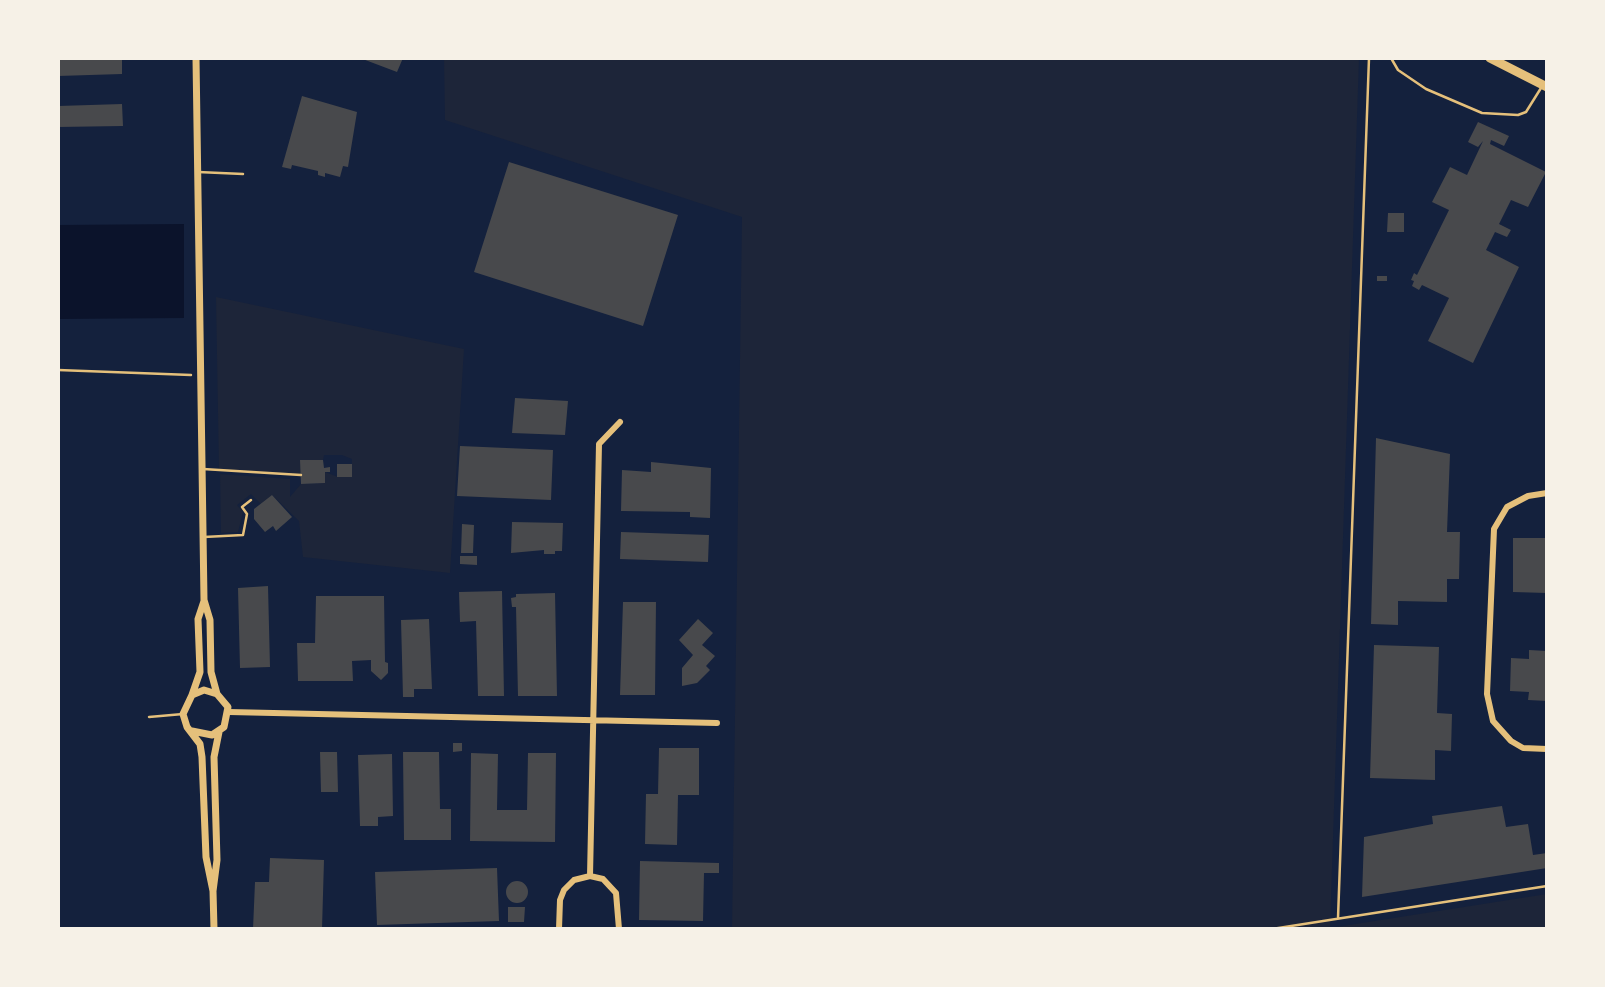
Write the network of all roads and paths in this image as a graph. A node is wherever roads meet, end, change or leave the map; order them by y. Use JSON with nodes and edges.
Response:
{"nodes":[{"id":1,"x":196,"y":58,"type":"edge"},
{"id":2,"x":1369,"y":58,"type":"edge"},
{"id":3,"x":1391,"y":58,"type":"edge"},
{"id":4,"x":1490,"y":58,"type":"edge"},
{"id":5,"x":1545,"y":86,"type":"edge"},
{"id":6,"x":198,"y":172,"type":"junction"},
{"id":7,"x":243,"y":174,"type":"dead end"},
{"id":8,"x":58,"y":370,"type":"edge"},
{"id":9,"x":202,"y":375,"type":"junction"},
{"id":10,"x":620,"y":422,"type":"dead end"},
{"id":11,"x":203,"y":470,"type":"junction"},
{"id":12,"x":301,"y":475,"type":"dead end"},
{"id":13,"x":1547,"y":493,"type":"edge"},
{"id":14,"x":251,"y":500,"type":"dead end"},
{"id":15,"x":204,"y":537,"type":"junction"},
{"id":16,"x":204,"y":600,"type":"junction"},
{"id":17,"x":218,"y":694,"type":"junction"},
{"id":18,"x":192,"y":695,"type":"junction"},
{"id":19,"x":229,"y":712,"type":"junction"},
{"id":20,"x":183,"y":714,"type":"junction"},
{"id":21,"x":149,"y":718,"type":"dead end"},
{"id":22,"x":593,"y":720,"type":"junction"},
{"id":23,"x":717,"y":723,"type":"dead end"},
{"id":24,"x":192,"y":731,"type":"junction"},
{"id":25,"x":219,"y":732,"type":"junction"},
{"id":26,"x":1547,"y":749,"type":"edge"},
{"id":27,"x":590,"y":876,"type":"junction"},
{"id":28,"x":1547,"y":886,"type":"edge"},
{"id":29,"x":213,"y":891,"type":"junction"},
{"id":30,"x":1339,"y":918,"type":"junction"},
{"id":31,"x":214,"y":929,"type":"edge"},
{"id":32,"x":559,"y":929,"type":"edge"},
{"id":33,"x":619,"y":929,"type":"edge"},
{"id":34,"x":1272,"y":929,"type":"edge"}],
"edges":[{"from":1,"to":6,"type":"street"},
{"from":2,"to":30,"type":"path"},
{"from":3,"to":5,"type":"lane"},
{"from":4,"to":5,"type":"main road"},
{"from":6,"to":7,"type":"lane"},
{"from":6,"to":9,"type":"street"},
{"from":8,"to":9,"type":"path"},
{"from":9,"to":11,"type":"street"},
{"from":10,"to":22,"type":"street"},
{"from":11,"to":12,"type":"lane"},
{"from":11,"to":15,"type":"street"},
{"from":13,"to":26,"type":"street"},
{"from":14,"to":15,"type":"lane"},
{"from":15,"to":16,"type":"street"},
{"from":16,"to":17,"type":"street"},
{"from":16,"to":18,"type":"street"},
{"from":17,"to":18,"type":"street"},
{"from":17,"to":19,"type":"street"},
{"from":18,"to":20,"type":"street"},
{"from":19,"to":22,"type":"street"},
{"from":19,"to":25,"type":"street"},
{"from":20,"to":21,"type":"lane"},
{"from":20,"to":24,"type":"street"},
{"from":22,"to":23,"type":"street"},
{"from":22,"to":27,"type":"street"},
{"from":24,"to":25,"type":"street"},
{"from":24,"to":29,"type":"street"},
{"from":25,"to":29,"type":"street"},
{"from":27,"to":32,"type":"street"},
{"from":27,"to":33,"type":"street"},
{"from":28,"to":30,"type":"path"},
{"from":29,"to":31,"type":"street"},
{"from":30,"to":34,"type":"path"}]}
